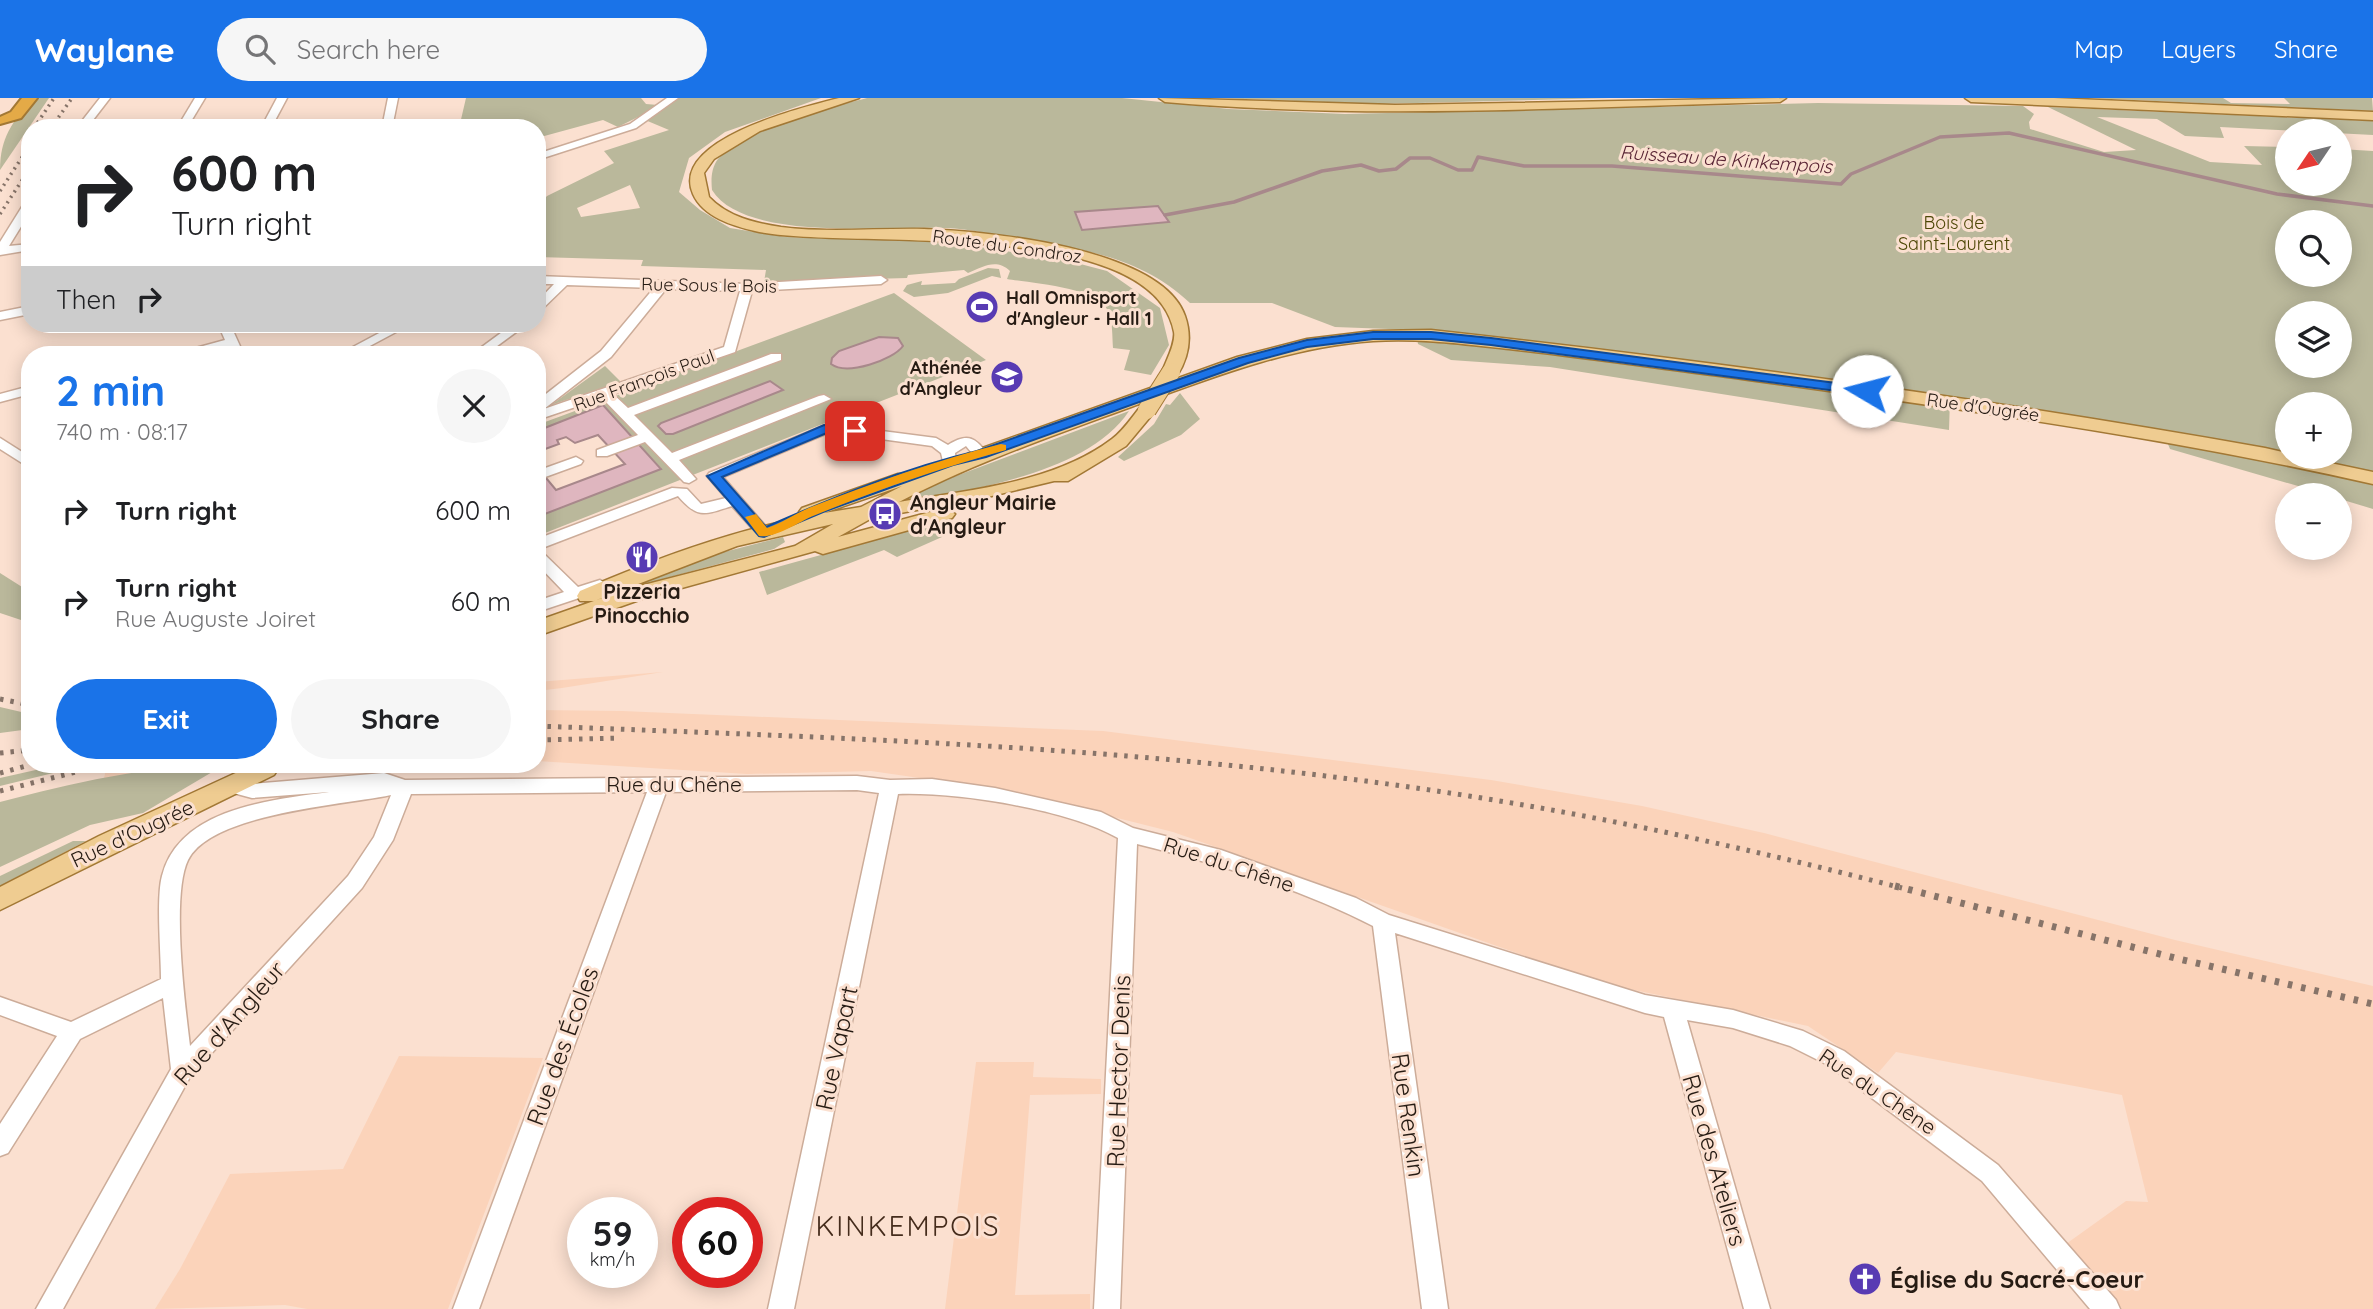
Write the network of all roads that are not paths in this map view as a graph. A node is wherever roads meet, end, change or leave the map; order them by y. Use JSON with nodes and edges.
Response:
{"nodes":[{"id":1,"x":18,"y":98,"type":"edge"},
{"id":2,"x":30,"y":98,"type":"edge"},
{"id":3,"x":105,"y":98,"type":"edge"},
{"id":4,"x":200,"y":98,"type":"edge"},
{"id":5,"x":282,"y":98,"type":"edge"},
{"id":6,"x":393,"y":98,"type":"edge"},
{"id":7,"x":673,"y":98,"type":"edge"},
{"id":8,"x":834,"y":98,"type":"edge"},
{"id":9,"x":844,"y":98,"type":"edge"},
{"id":10,"x":853,"y":98,"type":"edge"},
{"id":11,"x":1165,"y":98,"type":"edge"},
{"id":12,"x":1780,"y":98,"type":"edge"},
{"id":13,"x":1971,"y":98,"type":"edge"},
{"id":14,"x":816,"y":109,"type":"junction"},
{"id":15,"x":2373,"y":116,"type":"edge"},
{"id":16,"x":89,"y":119,"type":"edge"},
{"id":17,"x":187,"y":119,"type":"edge"},
{"id":18,"x":271,"y":119,"type":"edge"},
{"id":19,"x":389,"y":119,"type":"edge"},
{"id":20,"x":776,"y":121,"type":"junction"},
{"id":21,"x":2,"y":124,"type":"edge"},
{"id":22,"x":546,"y":154,"type":"edge"},
{"id":23,"x":21,"y":217,"type":"edge"},
{"id":24,"x":977,"y":239,"type":"joint"},
{"id":25,"x":21,"y":248,"type":"edge"},
{"id":26,"x":0,"y":252,"type":"edge"},
{"id":27,"x":546,"y":280,"type":"edge"},
{"id":28,"x":881,"y":280,"type":"dead end"},
{"id":29,"x":564,"y":281,"type":"junction"},
{"id":30,"x":662,"y":286,"type":"junction"},
{"id":31,"x":747,"y":288,"type":"junction"},
{"id":32,"x":546,"y":300,"type":"edge"},
{"id":33,"x":21,"y":312,"type":"edge"},
{"id":34,"x":0,"y":316,"type":"edge"},
{"id":35,"x":228,"y":333,"type":"edge"},
{"id":36,"x":387,"y":333,"type":"edge"},
{"id":37,"x":508,"y":333,"type":"edge"},
{"id":38,"x":231,"y":342,"type":"junction"},
{"id":39,"x":214,"y":346,"type":"edge"},
{"id":40,"x":236,"y":346,"type":"edge"},
{"id":41,"x":362,"y":346,"type":"edge"},
{"id":42,"x":490,"y":346,"type":"edge"},
{"id":43,"x":776,"y":357,"type":"dead end"},
{"id":44,"x":21,"y":392,"type":"edge"},
{"id":45,"x":606,"y":394,"type":"junction"},
{"id":46,"x":0,"y":398,"type":"edge"},
{"id":47,"x":824,"y":399,"type":"dead end"},
{"id":48,"x":546,"y":401,"type":"edge"},
{"id":49,"x":546,"y":413,"type":"edge"},
{"id":50,"x":625,"y":414,"type":"junction"},
{"id":51,"x":641,"y":438,"type":"junction"},
{"id":52,"x":0,"y":442,"type":"edge"},
{"id":53,"x":607,"y":451,"type":"dead end"},
{"id":54,"x":981,"y":454,"type":"junction"},
{"id":55,"x":949,"y":456,"type":"junction"},
{"id":56,"x":21,"y":457,"type":"edge"},
{"id":57,"x":670,"y":459,"type":"junction"},
{"id":58,"x":576,"y":461,"type":"dead end"},
{"id":59,"x":1073,"y":469,"type":"junction"},
{"id":60,"x":546,"y":473,"type":"edge"},
{"id":61,"x":2373,"y":478,"type":"edge"},
{"id":62,"x":689,"y":479,"type":"dead end"},
{"id":63,"x":735,"y":500,"type":"junction"},
{"id":64,"x":862,"y":514,"type":"junction"},
{"id":65,"x":770,"y":531,"type":"junction"},
{"id":66,"x":546,"y":542,"type":"edge"},
{"id":67,"x":776,"y":557,"type":"junction"},
{"id":68,"x":546,"y":564,"type":"edge"},
{"id":69,"x":631,"y":578,"type":"junction"},
{"id":70,"x":575,"y":593,"type":"junction"},
{"id":71,"x":546,"y":604,"type":"edge"},
{"id":72,"x":546,"y":618,"type":"edge"},
{"id":73,"x":567,"y":618,"type":"junction"},
{"id":74,"x":546,"y":621,"type":"edge"},
{"id":75,"x":546,"y":626,"type":"edge"},
{"id":76,"x":258,"y":773,"type":"edge"},
{"id":77,"x":659,"y":784,"type":"junction"},
{"id":78,"x":233,"y":786,"type":"junction"},
{"id":79,"x":402,"y":787,"type":"junction"},
{"id":80,"x":890,"y":787,"type":"junction"},
{"id":81,"x":1128,"y":834,"type":"junction"},
{"id":82,"x":0,"y":899,"type":"edge"},
{"id":83,"x":1383,"y":921,"type":"junction"},
{"id":84,"x":172,"y":984,"type":"junction"},
{"id":85,"x":1673,"y":1011,"type":"junction"},
{"id":86,"x":5,"y":1013,"type":"edge"},
{"id":87,"x":72,"y":1032,"type":"junction"},
{"id":88,"x":182,"y":1070,"type":"junction"},
{"id":89,"x":0,"y":1145,"type":"edge"},
{"id":90,"x":49,"y":1309,"type":"edge"},
{"id":91,"x":466,"y":1309,"type":"edge"},
{"id":92,"x":781,"y":1309,"type":"edge"},
{"id":93,"x":1107,"y":1309,"type":"edge"},
{"id":94,"x":1435,"y":1309,"type":"edge"},
{"id":95,"x":1758,"y":1309,"type":"edge"},
{"id":96,"x":2107,"y":1309,"type":"edge"}],
"edges":[{"from":1,"to":21,"type":"highway"},
{"from":2,"to":21,"type":"highway"},
{"from":3,"to":16,"type":"street"},
{"from":4,"to":17,"type":"street"},
{"from":5,"to":18,"type":"street"},
{"from":6,"to":19,"type":"street"},
{"from":7,"to":22,"type":"street"},
{"from":8,"to":20,"type":"main road","name":"Route du Condroz"},
{"from":9,"to":14,"type":"main road"},
{"from":10,"to":14,"type":"main road","name":"Route du Condroz"},
{"from":11,"to":12,"type":"main road"},
{"from":13,"to":15,"type":"main road"},
{"from":14,"to":20,"type":"main road","name":"Route du Condroz"},
{"from":20,"to":24,"type":"main road","name":"Route du Condroz"},
{"from":23,"to":26,"type":"street"},
{"from":24,"to":59,"type":"main road","name":"Route du Condroz","bridge":true},
{"from":25,"to":26,"type":"street"},
{"from":27,"to":29,"type":"street","name":"Rue Sous le Bois"},
{"from":28,"to":31,"type":"street","name":"Rue Sous le Bois"},
{"from":29,"to":30,"type":"street","name":"Rue Sous le Bois"},
{"from":29,"to":32,"type":"street"},
{"from":30,"to":31,"type":"street","name":"Rue Sous le Bois"},
{"from":30,"to":48,"type":"street"},
{"from":31,"to":45,"type":"street","name":"Rue François Paul"},
{"from":33,"to":34,"type":"street"},
{"from":35,"to":38,"type":"street"},
{"from":36,"to":41,"type":"street"},
{"from":37,"to":42,"type":"street"},
{"from":38,"to":39,"type":"street"},
{"from":38,"to":40,"type":"street"},
{"from":43,"to":50,"type":"street"},
{"from":44,"to":46,"type":"street"},
{"from":45,"to":49,"type":"street","name":"Rue François Paul"},
{"from":45,"to":50,"type":"street"},
{"from":47,"to":57,"type":"street"},
{"from":50,"to":51,"type":"street"},
{"from":51,"to":53,"type":"street"},
{"from":51,"to":57,"type":"street"},
{"from":52,"to":56,"type":"street"},
{"from":54,"to":55,"type":"main road","name":"Rue d'Ougrée"},
{"from":54,"to":61,"type":"main road","name":"Rue d'Ougrée"},
{"from":54,"to":64,"type":"main road","name":"Rue d'Ougrée"},
{"from":55,"to":63,"type":"street"},
{"from":55,"to":65,"type":"main road","name":"Rue d'Ougrée"},
{"from":57,"to":62,"type":"street"},
{"from":58,"to":60,"type":"street"},
{"from":59,"to":64,"type":"main road","name":"Route du Condroz"},
{"from":59,"to":67,"type":"main road","name":"Route du Condroz"},
{"from":63,"to":65,"type":"street"},
{"from":63,"to":66,"type":"street"},
{"from":64,"to":65,"type":"main road","name":"Route du Condroz"},
{"from":64,"to":67,"type":"main road","name":"Rue d'Ougrée"},
{"from":65,"to":67,"type":"main road"},
{"from":65,"to":69,"type":"main road","name":"Rue d'Ougrée"},
{"from":67,"to":73,"type":"main road","name":"Rue d'Ougrée"},
{"from":68,"to":70,"type":"street"},
{"from":69,"to":70,"type":"street"},
{"from":69,"to":72,"type":"main road","name":"Rue d'Ougrée"},
{"from":70,"to":71,"type":"street"},
{"from":73,"to":74,"type":"street"},
{"from":73,"to":75,"type":"main road","name":"Rue d'Ougrée"},
{"from":76,"to":78,"type":"main road","name":"Rue d'Ougrée"},
{"from":77,"to":79,"type":"street","name":"Rue du Chêne"},
{"from":77,"to":80,"type":"street","name":"Rue du Chêne"},
{"from":77,"to":91,"type":"street","name":"Rue des Écoles"},
{"from":78,"to":79,"type":"street","name":"Rue du Chêne"},
{"from":78,"to":82,"type":"main road","name":"Rue d'Ougrée"},
{"from":79,"to":84,"type":"street"},
{"from":79,"to":88,"type":"street","name":"Rue d'Angleur"},
{"from":80,"to":81,"type":"street","name":"Rue du Chêne"},
{"from":80,"to":92,"type":"street","name":"Rue Vapart"},
{"from":81,"to":83,"type":"street","name":"Rue du Chêne"},
{"from":81,"to":93,"type":"street","name":"Rue Hector Denis"},
{"from":83,"to":85,"type":"street","name":"Rue du Chêne"},
{"from":83,"to":94,"type":"street","name":"Rue Renkin"},
{"from":84,"to":87,"type":"street"},
{"from":84,"to":88,"type":"street"},
{"from":85,"to":95,"type":"street","name":"Rue des Ateliers"},
{"from":85,"to":96,"type":"street","name":"Rue du Chêne"},
{"from":86,"to":87,"type":"street"},
{"from":87,"to":89,"type":"street"},
{"from":88,"to":90,"type":"street","name":"Rue d'Angleur"}]}
